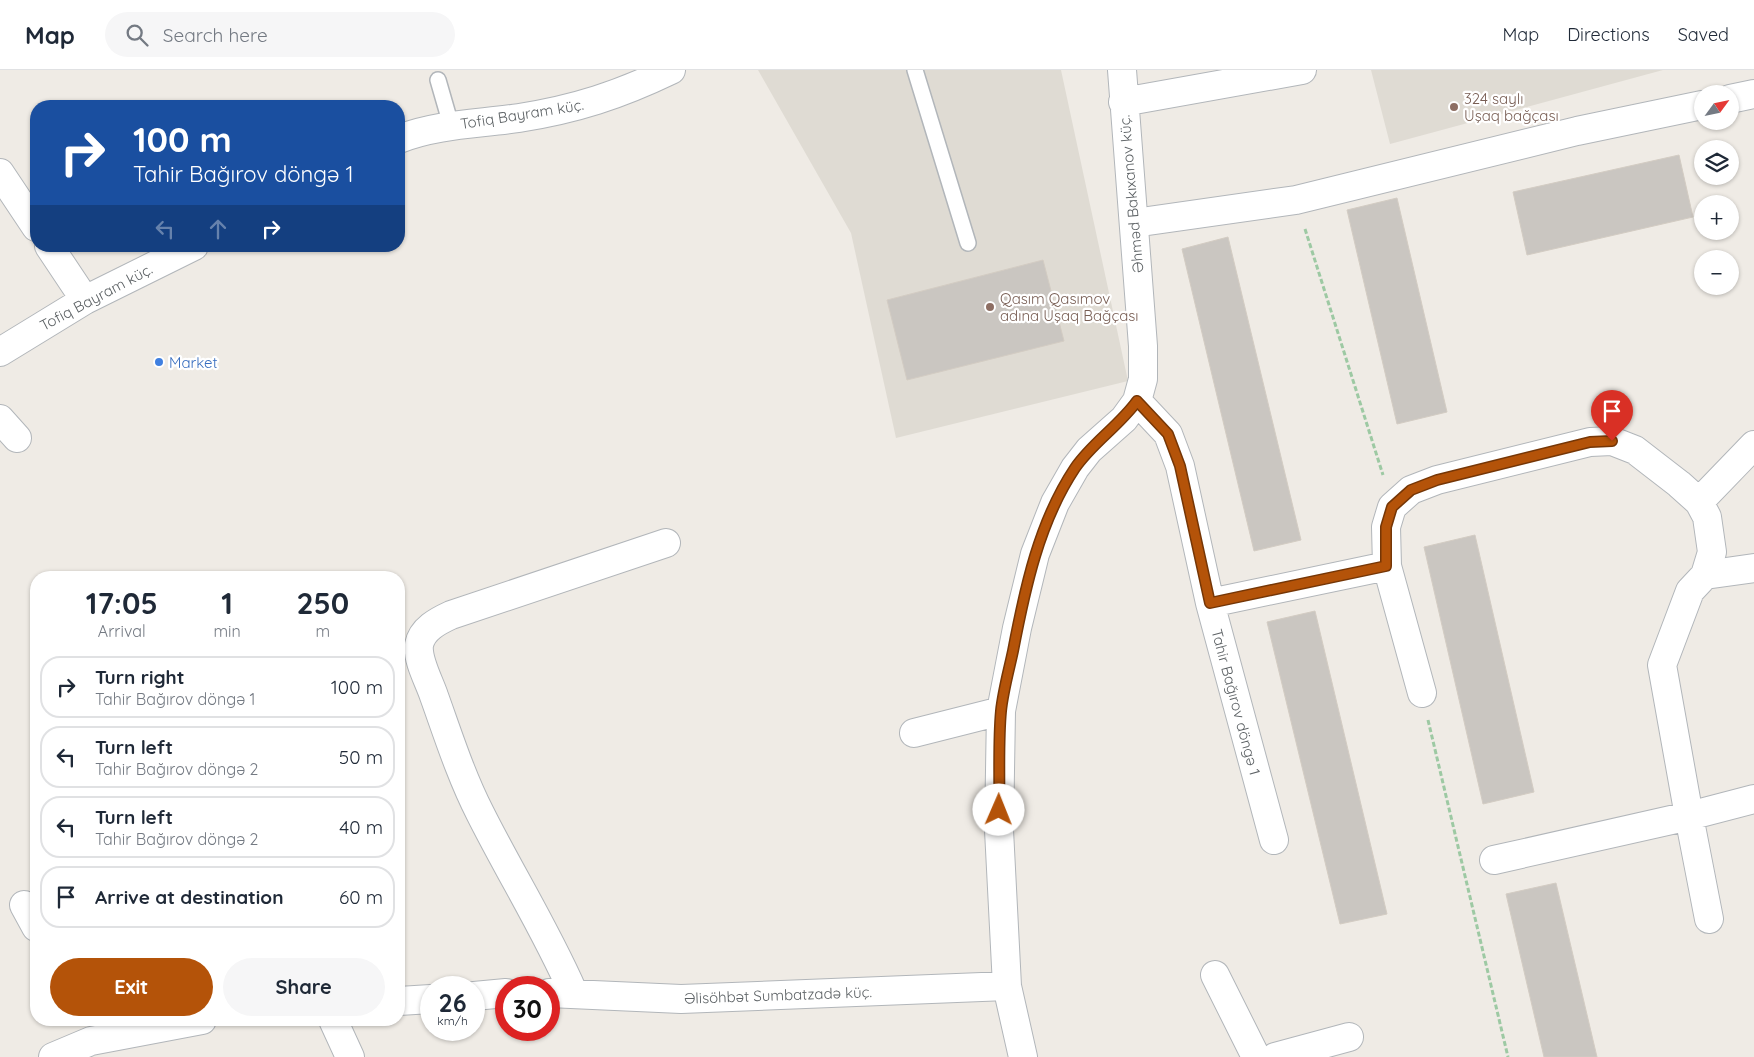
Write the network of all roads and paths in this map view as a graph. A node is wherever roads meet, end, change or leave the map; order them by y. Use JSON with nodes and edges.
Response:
{"nodes":[{"id":1,"x":671,"y":70,"type":"edge"},
{"id":2,"x":915,"y":70,"type":"edge"},
{"id":3,"x":1122,"y":70,"type":"edge"},
{"id":4,"x":1302,"y":70,"type":"edge"},
{"id":5,"x":438,"y":80,"type":"dead end"},
{"id":6,"x":1754,"y":94,"type":"edge"},
{"id":7,"x":1739,"y":97,"type":"edge"},
{"id":8,"x":1123,"y":102,"type":"junction"},
{"id":9,"x":1694,"y":107,"type":"edge"},
{"id":10,"x":451,"y":126,"type":"junction"},
{"id":11,"x":405,"y":138,"type":"edge"},
{"id":12,"x":0,"y":173,"type":"edge"},
{"id":13,"x":1296,"y":200,"type":"junction"},
{"id":14,"x":30,"y":218,"type":"edge"},
{"id":15,"x":1134,"y":223,"type":"junction"},
{"id":16,"x":968,"y":242,"type":"dead end"},
{"id":17,"x":53,"y":252,"type":"edge"},
{"id":18,"x":182,"y":252,"type":"edge"},
{"id":19,"x":85,"y":300,"type":"junction"},
{"id":20,"x":0,"y":352,"type":"edge"},
{"id":21,"x":1137,"y":401,"type":"junction"},
{"id":22,"x":1754,"y":445,"type":"edge"},
{"id":23,"x":1699,"y":502,"type":"junction"},
{"id":24,"x":1392,"y":507,"type":"junction"},
{"id":25,"x":666,"y":543,"type":"dead end"},
{"id":26,"x":1386,"y":566,"type":"junction"},
{"id":27,"x":1754,"y":568,"type":"edge"},
{"id":28,"x":1705,"y":574,"type":"junction"},
{"id":29,"x":1210,"y":603,"type":"junction"},
{"id":30,"x":1422,"y":693,"type":"joint"},
{"id":31,"x":1001,"y":711,"type":"junction"},
{"id":32,"x":914,"y":733,"type":"dead end"},
{"id":33,"x":1754,"y":799,"type":"edge"},
{"id":34,"x":1689,"y":816,"type":"junction"},
{"id":35,"x":1274,"y":840,"type":"dead end"},
{"id":36,"x":1494,"y":860,"type":"dead end"},
{"id":37,"x":1709,"y":919,"type":"dead end"},
{"id":38,"x":1215,"y":975,"type":"dead end"},
{"id":39,"x":1008,"y":986,"type":"junction"},
{"id":40,"x":561,"y":992,"type":"edge"},
{"id":41,"x":420,"y":1000,"type":"edge"},
{"id":42,"x":405,"y":1001,"type":"edge"},
{"id":43,"x":139,"y":1026,"type":"edge"},
{"id":44,"x":336,"y":1026,"type":"edge"},
{"id":45,"x":87,"y":1031,"type":"edge"},
{"id":46,"x":1350,"y":1037,"type":"dead end"},
{"id":47,"x":54,"y":1057,"type":"edge"},
{"id":48,"x":350,"y":1057,"type":"edge"},
{"id":49,"x":1023,"y":1057,"type":"edge"},
{"id":50,"x":1256,"y":1057,"type":"edge"},
{"id":51,"x":1275,"y":1057,"type":"edge"},
{"id":52,"x":1508,"y":1057,"type":"edge"}],
"edges":[{"from":1,"to":10,"type":"street","name":"Tofiq Bayram küç."},
{"from":2,"to":16,"type":"lane"},
{"from":3,"to":8,"type":"street","name":"Əhməd Bakıxanov küç."},
{"from":4,"to":8,"type":"street"},
{"from":5,"to":10,"type":"lane"},
{"from":6,"to":7,"type":"street"},
{"from":8,"to":15,"type":"street","name":"Əhməd Bakıxanov küç."},
{"from":9,"to":13,"type":"street"},
{"from":10,"to":11,"type":"street","name":"Tofiq Bayram küç."},
{"from":12,"to":14,"type":"street"},
{"from":13,"to":15,"type":"street"},
{"from":13,"to":24,"type":"path"},
{"from":15,"to":21,"type":"street","name":"Əhməd Bakıxanov küç."},
{"from":17,"to":19,"type":"street"},
{"from":18,"to":19,"type":"street","name":"Tofiq Bayram küç."},
{"from":19,"to":20,"type":"street","name":"Tofiq Bayram küç."},
{"from":21,"to":29,"type":"street","name":"Tahir Bağırov döngə 1"},
{"from":21,"to":31,"type":"street","name":"Əhməd Bakıxanov küç."},
{"from":22,"to":23,"type":"street"},
{"from":23,"to":24,"type":"street"},
{"from":23,"to":28,"type":"street"},
{"from":24,"to":26,"type":"street"},
{"from":25,"to":40,"type":"street"},
{"from":26,"to":29,"type":"street"},
{"from":26,"to":30,"type":"street"},
{"from":27,"to":28,"type":"street"},
{"from":28,"to":34,"type":"street"},
{"from":29,"to":35,"type":"street","name":"Tahir Bağırov döngə 1"},
{"from":30,"to":52,"type":"path"},
{"from":31,"to":32,"type":"street"},
{"from":31,"to":39,"type":"street","name":"Əhməd Bakıxanov küç."},
{"from":33,"to":34,"type":"street"},
{"from":34,"to":36,"type":"street"},
{"from":34,"to":37,"type":"street"},
{"from":38,"to":50,"type":"street"},
{"from":39,"to":40,"type":"street","name":"Əlisöhbət Sumbatzadə küç."},
{"from":39,"to":49,"type":"street","name":"Əhməd Bakıxanov küç."},
{"from":41,"to":42,"type":"street"},
{"from":43,"to":45,"type":"street"},
{"from":44,"to":48,"type":"street"},
{"from":45,"to":47,"type":"street"},
{"from":46,"to":51,"type":"street"}]}
